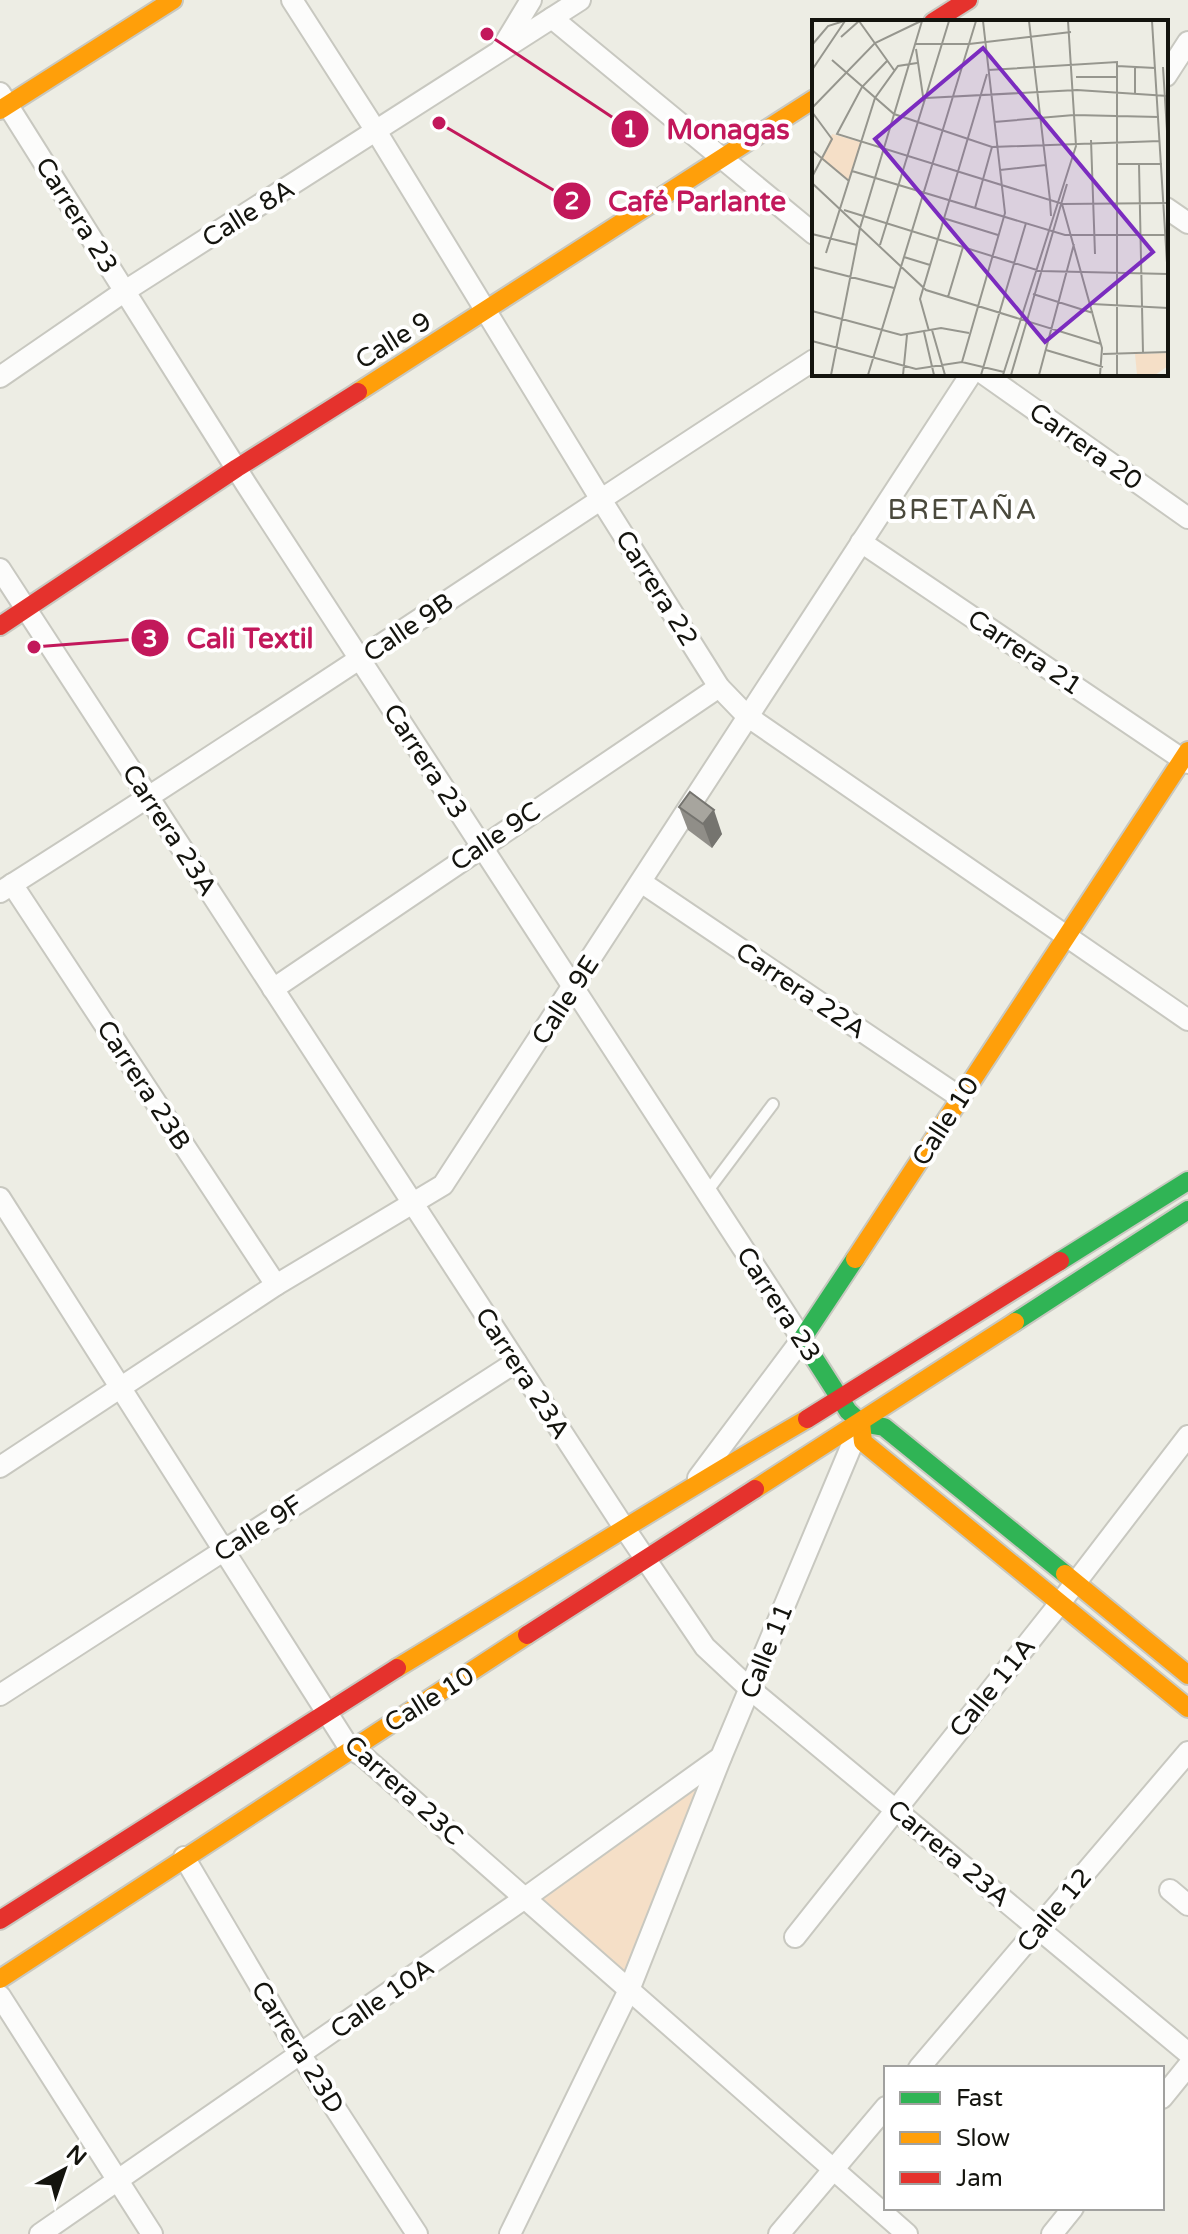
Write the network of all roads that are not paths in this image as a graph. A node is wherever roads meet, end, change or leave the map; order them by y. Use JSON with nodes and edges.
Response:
{"nodes":[{"id":1,"x":173,"y":0,"type":"edge"},
{"id":2,"x":292,"y":0,"type":"edge"},
{"id":3,"x":531,"y":0,"type":"edge"},
{"id":4,"x":580,"y":0,"type":"edge"},
{"id":5,"x":968,"y":0,"type":"edge"},
{"id":6,"x":552,"y":18,"type":"junction"},
{"id":7,"x":936,"y":20,"type":"edge"},
{"id":8,"x":1188,"y":42,"type":"edge"},
{"id":9,"x":498,"y":54,"type":"junction"},
{"id":10,"x":1168,"y":73,"type":"edge"},
{"id":11,"x":812,"y":100,"type":"edge"},
{"id":12,"x":3,"y":103,"type":"edge"},
{"id":13,"x":376,"y":131,"type":"junction"},
{"id":14,"x":722,"y":157,"type":"junction"},
{"id":15,"x":1168,"y":209,"type":"edge"},
{"id":16,"x":1188,"y":223,"type":"edge"},
{"id":17,"x":812,"y":232,"type":"edge"},
{"id":18,"x":125,"y":291,"type":"junction"},
{"id":19,"x":488,"y":311,"type":"junction"},
{"id":20,"x":812,"y":361,"type":"edge"},
{"id":21,"x":970,"y":376,"type":"edge"},
{"id":22,"x":987,"y":376,"type":"edge"},
{"id":23,"x":0,"y":377,"type":"edge"},
{"id":24,"x":237,"y":468,"type":"junction"},
{"id":25,"x":600,"y":498,"type":"junction"},
{"id":26,"x":1188,"y":518,"type":"edge"},
{"id":27,"x":861,"y":542,"type":"junction"},
{"id":28,"x":0,"y":569,"type":"edge"},
{"id":29,"x":26,"y":609,"type":"junction"},
{"id":30,"x":0,"y":626,"type":"edge"},
{"id":31,"x":360,"y":659,"type":"junction"},
{"id":32,"x":719,"y":687,"type":"junction"},
{"id":33,"x":747,"y":716,"type":"junction"},
{"id":34,"x":1186,"y":758,"type":"edge"},
{"id":35,"x":149,"y":798,"type":"junction"},
{"id":36,"x":481,"y":845,"type":"junction"},
{"id":37,"x":641,"y":882,"type":"junction"},
{"id":38,"x":6,"y":888,"type":"edge"},
{"id":39,"x":1066,"y":934,"type":"junction"},
{"id":40,"x":574,"y":988,"type":"junction"},
{"id":41,"x":273,"y":989,"type":"junction"},
{"id":42,"x":1188,"y":1020,"type":"edge"},
{"id":43,"x":961,"y":1098,"type":"junction"},
{"id":44,"x":773,"y":1104,"type":"dead end"},
{"id":45,"x":1188,"y":1181,"type":"edge"},
{"id":46,"x":707,"y":1193,"type":"junction"},
{"id":47,"x":0,"y":1198,"type":"edge"},
{"id":48,"x":413,"y":1204,"type":"junction"},
{"id":49,"x":1188,"y":1210,"type":"edge"},
{"id":50,"x":276,"y":1285,"type":"junction"},
{"id":51,"x":802,"y":1339,"type":"junction"},
{"id":52,"x":516,"y":1362,"type":"junction"},
{"id":53,"x":120,"y":1388,"type":"junction"},
{"id":54,"x":839,"y":1400,"type":"junction"},
{"id":55,"x":861,"y":1423,"type":"junction"},
{"id":56,"x":1188,"y":1436,"type":"edge"},
{"id":57,"x":0,"y":1467,"type":"edge"},
{"id":58,"x":693,"y":1485,"type":"junction"},
{"id":59,"x":625,"y":1529,"type":"junction"},
{"id":60,"x":223,"y":1550,"type":"junction"},
{"id":61,"x":647,"y":1560,"type":"junction"},
{"id":62,"x":1074,"y":1583,"type":"junction"},
{"id":63,"x":1060,"y":1603,"type":"junction"},
{"id":64,"x":1188,"y":1675,"type":"edge"},
{"id":65,"x":750,"y":1689,"type":"junction"},
{"id":66,"x":0,"y":1695,"type":"edge"},
{"id":67,"x":1188,"y":1708,"type":"edge"},
{"id":68,"x":326,"y":1711,"type":"junction"},
{"id":69,"x":350,"y":1749,"type":"junction"},
{"id":70,"x":1188,"y":1752,"type":"edge"},
{"id":71,"x":721,"y":1757,"type":"junction"},
{"id":72,"x":896,"y":1808,"type":"junction"},
{"id":73,"x":184,"y":1857,"type":"junction"},
{"id":74,"x":1170,"y":1890,"type":"dead end"},
{"id":75,"x":525,"y":1898,"type":"junction"},
{"id":76,"x":1188,"y":1905,"type":"edge"},
{"id":77,"x":0,"y":1920,"type":"edge"},
{"id":78,"x":1039,"y":1927,"type":"junction"},
{"id":79,"x":795,"y":1937,"type":"dead end"},
{"id":80,"x":0,"y":1979,"type":"edge"},
{"id":81,"x":629,"y":1990,"type":"junction"},
{"id":82,"x":0,"y":1996,"type":"edge"},
{"id":83,"x":1188,"y":2053,"type":"edge"},
{"id":84,"x":300,"y":2054,"type":"junction"},
{"id":85,"x":921,"y":2066,"type":"edge"},
{"id":86,"x":1188,"y":2066,"type":"edge"},
{"id":87,"x":1164,"y":2096,"type":"edge"},
{"id":88,"x":884,"y":2109,"type":"edge"},
{"id":89,"x":833,"y":2169,"type":"junction"},
{"id":90,"x":118,"y":2180,"type":"junction"},
{"id":91,"x":1071,"y":2210,"type":"edge"},
{"id":92,"x":40,"y":2234,"type":"edge"},
{"id":93,"x":152,"y":2234,"type":"edge"},
{"id":94,"x":417,"y":2234,"type":"edge"},
{"id":95,"x":510,"y":2234,"type":"edge"},
{"id":96,"x":779,"y":2234,"type":"edge"},
{"id":97,"x":907,"y":2234,"type":"edge"},
{"id":98,"x":1052,"y":2234,"type":"edge"}],
"edges":[{"from":1,"to":12,"type":"street"},
{"from":2,"to":13,"type":"street","name":"Carrera 22"},
{"from":3,"to":9,"type":"street","name":"Calle 8A"},
{"from":4,"to":6,"type":"street","name":"Calle 8A"},
{"from":5,"to":7,"type":"street"},
{"from":6,"to":9,"type":"street","name":"Calle 8A"},
{"from":6,"to":14,"type":"street"},
{"from":8,"to":10,"type":"street"},
{"from":9,"to":13,"type":"street","name":"Calle 8A"},
{"from":11,"to":14,"type":"street","name":"Calle 9"},
{"from":12,"to":18,"type":"street","name":"Carrera 23"},
{"from":13,"to":18,"type":"street","name":"Calle 8A"},
{"from":13,"to":19,"type":"street","name":"Carrera 22"},
{"from":14,"to":17,"type":"street"},
{"from":14,"to":19,"type":"street","name":"Calle 9"},
{"from":15,"to":16,"type":"street"},
{"from":18,"to":23,"type":"street","name":"Calle 8A"},
{"from":18,"to":24,"type":"street","name":"Carrera 23"},
{"from":19,"to":24,"type":"street","name":"Calle 9"},
{"from":19,"to":25,"type":"street","name":"Carrera 22"},
{"from":20,"to":25,"type":"street","name":"Calle 9B"},
{"from":21,"to":27,"type":"street","name":"Calle 9E"},
{"from":22,"to":26,"type":"street","name":"Carrera 20"},
{"from":24,"to":29,"type":"street","name":"Calle 9"},
{"from":24,"to":31,"type":"street","name":"Carrera 23"},
{"from":25,"to":31,"type":"street","name":"Calle 9B"},
{"from":25,"to":32,"type":"street","name":"Carrera 22"},
{"from":27,"to":33,"type":"street","name":"Calle 9E"},
{"from":27,"to":34,"type":"street","name":"Carrera 21"},
{"from":28,"to":29,"type":"street","name":"Carrera 23A"},
{"from":29,"to":30,"type":"street","name":"Calle 9"},
{"from":29,"to":35,"type":"street","name":"Carrera 23A"},
{"from":31,"to":35,"type":"street","name":"Calle 9B"},
{"from":31,"to":36,"type":"street","name":"Carrera 23"},
{"from":32,"to":33,"type":"street","name":"Carrera 22"},
{"from":32,"to":36,"type":"street","name":"Calle 9C"},
{"from":33,"to":37,"type":"street","name":"Calle 9E"},
{"from":33,"to":39,"type":"street","name":"Carrera 22"},
{"from":34,"to":39,"type":"street","name":"Calle 10"},
{"from":35,"to":38,"type":"street","name":"Calle 9B"},
{"from":35,"to":41,"type":"street","name":"Carrera 23A"},
{"from":36,"to":40,"type":"street","name":"Carrera 23"},
{"from":36,"to":41,"type":"street","name":"Calle 9C"},
{"from":37,"to":40,"type":"street","name":"Calle 9E"},
{"from":37,"to":43,"type":"street","name":"Carrera 22A"},
{"from":38,"to":50,"type":"street","name":"Carrera 23B"},
{"from":39,"to":42,"type":"street","name":"Carrera 22"},
{"from":39,"to":43,"type":"street","name":"Calle 10"},
{"from":40,"to":46,"type":"street","name":"Carrera 23"},
{"from":40,"to":48,"type":"street","name":"Calle 9E"},
{"from":41,"to":48,"type":"street","name":"Carrera 23A"},
{"from":43,"to":51,"type":"street","name":"Calle 10"},
{"from":44,"to":46,"type":"lane"},
{"from":45,"to":54,"type":"street"},
{"from":46,"to":51,"type":"street","name":"Carrera 23"},
{"from":47,"to":53,"type":"street","name":"Carrera 23C"},
{"from":48,"to":50,"type":"street","name":"Calle 9E"},
{"from":48,"to":52,"type":"street","name":"Carrera 23A"},
{"from":49,"to":55,"type":"street"},
{"from":50,"to":53,"type":"street","name":"Calle 9E"},
{"from":51,"to":54,"type":"street","name":"Carrera 23"},
{"from":51,"to":58,"type":"street","name":"Calle 10"},
{"from":52,"to":59,"type":"street","name":"Carrera 23A"},
{"from":52,"to":60,"type":"street","name":"Calle 9F"},
{"from":53,"to":57,"type":"street","name":"Calle 9E"},
{"from":53,"to":60,"type":"street","name":"Carrera 23C"},
{"from":54,"to":55,"type":"street","name":"Carrera 23"},
{"from":54,"to":58,"type":"street","name":"Calle 10"},
{"from":55,"to":61,"type":"street","name":"Calle 10"},
{"from":55,"to":62,"type":"street","name":"Carrera 23"},
{"from":55,"to":63,"type":"street","name":"Carrera 23"},
{"from":55,"to":65,"type":"street","name":"Calle 11"},
{"from":56,"to":62,"type":"street","name":"Calle 11A"},
{"from":58,"to":59,"type":"street","name":"Calle 10"},
{"from":59,"to":61,"type":"street","name":"Carrera 23A"},
{"from":59,"to":68,"type":"street","name":"Calle 10"},
{"from":60,"to":66,"type":"street","name":"Calle 9F"},
{"from":60,"to":68,"type":"street","name":"Carrera 23C"},
{"from":61,"to":65,"type":"street","name":"Carrera 23A"},
{"from":61,"to":69,"type":"street","name":"Calle 10"},
{"from":62,"to":63,"type":"street","name":"Calle 11A"},
{"from":62,"to":64,"type":"street","name":"Carrera 23"},
{"from":63,"to":67,"type":"street","name":"Carrera 23"},
{"from":63,"to":72,"type":"street","name":"Calle 11A"},
{"from":65,"to":71,"type":"street","name":"Calle 11"},
{"from":65,"to":72,"type":"street","name":"Carrera 23A"},
{"from":68,"to":69,"type":"street","name":"Carrera 23C"},
{"from":68,"to":77,"type":"street","name":"Calle 10"},
{"from":69,"to":73,"type":"street","name":"Calle 10"},
{"from":69,"to":75,"type":"street","name":"Carrera 23C"},
{"from":70,"to":78,"type":"street","name":"Calle 12"},
{"from":71,"to":75,"type":"street","name":"Calle 10A"},
{"from":71,"to":81,"type":"street","name":"Calle 11"},
{"from":72,"to":78,"type":"street","name":"Carrera 23A"},
{"from":72,"to":79,"type":"street","name":"Calle 11A"},
{"from":73,"to":80,"type":"street","name":"Calle 10"},
{"from":73,"to":84,"type":"street","name":"Carrera 23D"},
{"from":74,"to":76,"type":"street"},
{"from":75,"to":81,"type":"street","name":"Carrera 23C"},
{"from":75,"to":84,"type":"street","name":"Calle 10A"},
{"from":78,"to":83,"type":"street","name":"Carrera 23A"},
{"from":78,"to":85,"type":"street","name":"Calle 12"},
{"from":81,"to":89,"type":"street","name":"Carrera 23C"},
{"from":81,"to":95,"type":"street","name":"Calle 11"},
{"from":82,"to":90,"type":"street"},
{"from":84,"to":90,"type":"street","name":"Calle 10A"},
{"from":84,"to":94,"type":"street","name":"Carrera 23D"},
{"from":86,"to":87,"type":"street"},
{"from":88,"to":89,"type":"street"},
{"from":89,"to":96,"type":"street"},
{"from":89,"to":97,"type":"street","name":"Carrera 23C"},
{"from":90,"to":92,"type":"street","name":"Calle 10A"},
{"from":90,"to":93,"type":"street"},
{"from":91,"to":98,"type":"street"}]}
